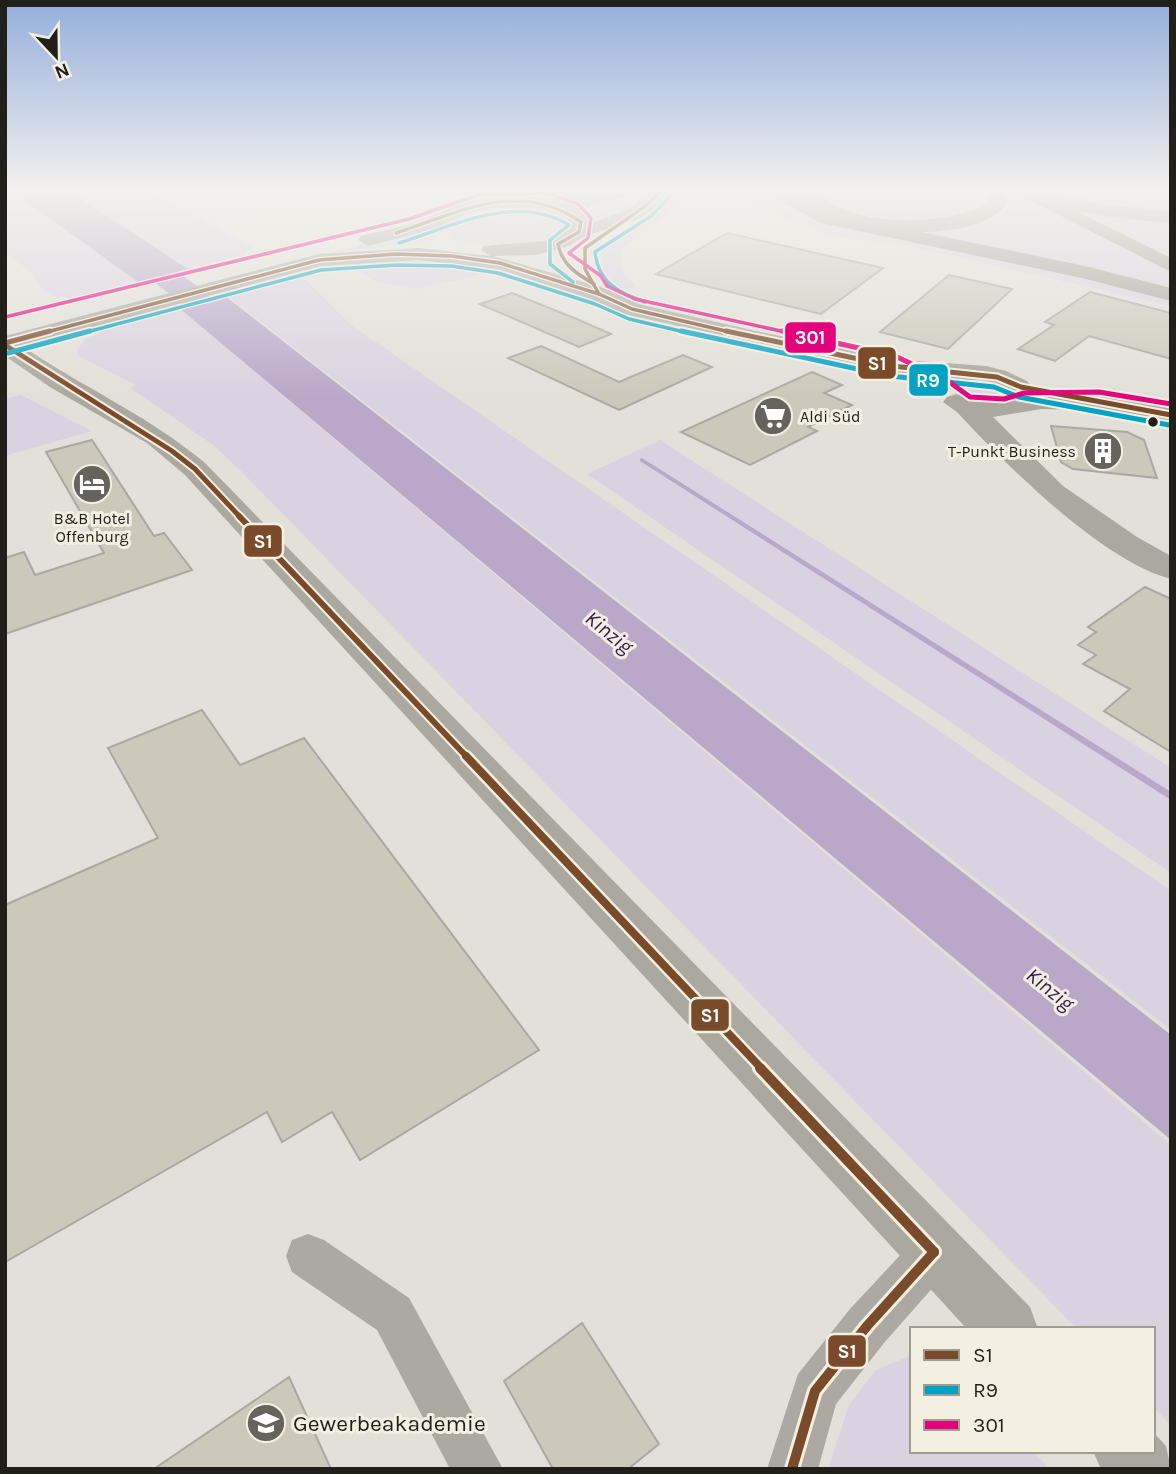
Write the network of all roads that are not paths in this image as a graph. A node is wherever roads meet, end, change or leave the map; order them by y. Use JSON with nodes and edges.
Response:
{"nodes":[{"id":1,"x":304,"y":259,"type":"edge"},
{"id":2,"x":477,"y":259,"type":"edge"},
{"id":3,"x":526,"y":259,"type":"edge"},
{"id":4,"x":559,"y":259,"type":"edge"},
{"id":5,"x":584,"y":259,"type":"edge"},
{"id":6,"x":1026,"y":259,"type":"edge"},
{"id":7,"x":590,"y":289,"type":"junction"},
{"id":8,"x":1171,"y":295,"type":"edge"},
{"id":9,"x":88,"y":314,"type":"junction"},
{"id":10,"x":5,"y":328,"type":"edge"},
{"id":11,"x":5,"y":344,"type":"edge"},
{"id":12,"x":850,"y":358,"type":"junction"},
{"id":13,"x":892,"y":366,"type":"junction"},
{"id":14,"x":965,"y":374,"type":"junction"},
{"id":15,"x":943,"y":390,"type":"junction"},
{"id":16,"x":1017,"y":400,"type":"junction"},
{"id":17,"x":967,"y":407,"type":"junction"},
{"id":18,"x":1171,"y":415,"type":"edge"},
{"id":19,"x":1024,"y":461,"type":"junction"},
{"id":20,"x":1171,"y":569,"type":"edge"},
{"id":21,"x":934,"y":1252,"type":"junction"},
{"id":22,"x":308,"y":1256,"type":"dead end"},
{"id":23,"x":1006,"y":1327,"type":"edge"},
{"id":24,"x":1128,"y":1453,"type":"edge"},
{"id":25,"x":478,"y":1469,"type":"edge"},
{"id":26,"x":792,"y":1469,"type":"edge"},
{"id":27,"x":1143,"y":1469,"type":"edge"}],
"edges":[{"from":1,"to":9,"type":"main road"},
{"from":2,"to":7,"type":"main road"},
{"from":3,"to":7,"type":"main road"},
{"from":4,"to":7,"type":"main road"},
{"from":5,"to":7,"type":"main road"},
{"from":6,"to":8,"type":"main road"},
{"from":7,"to":12,"type":"main road"},
{"from":9,"to":10,"type":"main road"},
{"from":9,"to":11,"type":"main road"},
{"from":11,"to":21,"type":"main road"},
{"from":12,"to":13,"type":"main road"},
{"from":12,"to":19,"type":"main road"},
{"from":13,"to":14,"type":"main road"},
{"from":13,"to":15,"type":"main road"},
{"from":14,"to":15,"type":"main road"},
{"from":14,"to":16,"type":"main road"},
{"from":15,"to":17,"type":"main road"},
{"from":16,"to":17,"type":"main road"},
{"from":16,"to":18,"type":"main road"},
{"from":16,"to":19,"type":"main road"},
{"from":17,"to":19,"type":"main road"},
{"from":19,"to":20,"type":"main road"},
{"from":21,"to":23,"type":"main road"},
{"from":21,"to":26,"type":"street"},
{"from":22,"to":25,"type":"street"},
{"from":24,"to":27,"type":"main road"}]}
